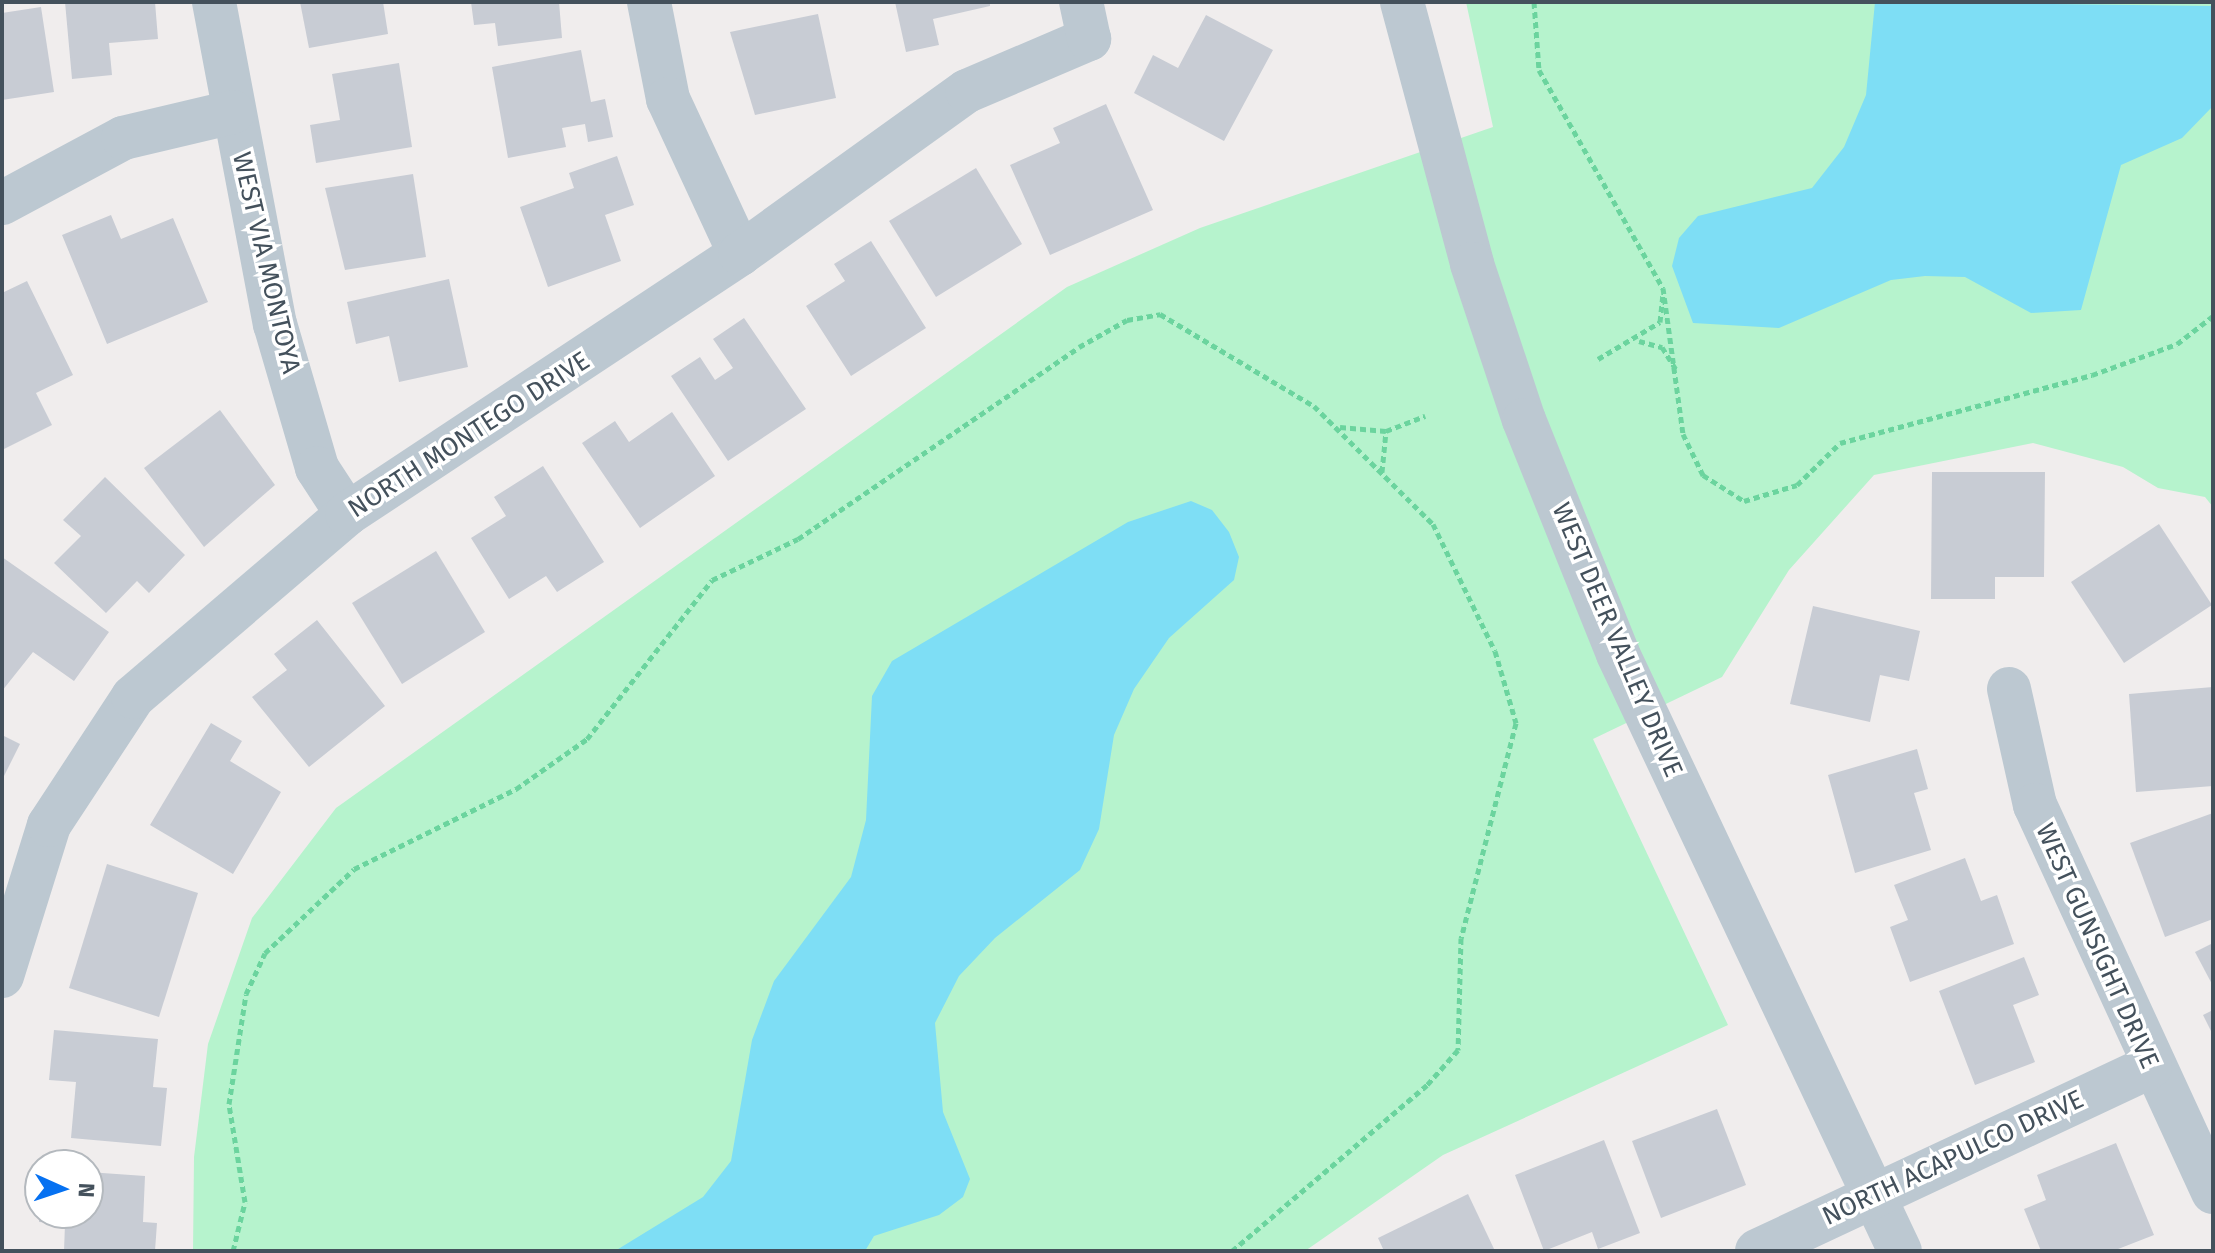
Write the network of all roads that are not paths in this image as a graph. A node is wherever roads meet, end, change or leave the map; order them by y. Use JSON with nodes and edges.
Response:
{"nodes":[{"id":1,"x":214,"y":2,"type":"edge"},
{"id":2,"x":649,"y":2,"type":"edge"},
{"id":3,"x":1402,"y":2,"type":"edge"},
{"id":4,"x":1085,"y":21,"type":"edge"},
{"id":5,"x":233,"y":112,"type":"junction"},
{"id":6,"x":2,"y":203,"type":"edge"},
{"id":7,"x":740,"y":254,"type":"junction"},
{"id":8,"x":347,"y":514,"type":"junction"},
{"id":9,"x":2009,"y":689,"type":"dead end"},
{"id":10,"x":2,"y":976,"type":"edge"},
{"id":11,"x":2150,"y":1067,"type":"junction"},
{"id":12,"x":2213,"y":1192,"type":"edge"},
{"id":13,"x":1872,"y":1193,"type":"junction"},
{"id":14,"x":1757,"y":1251,"type":"edge"},
{"id":15,"x":1900,"y":1251,"type":"edge"}],
"edges":[{"from":1,"to":5,"type":"street","name":"WEST VIA MONTOYA"},
{"from":2,"to":7,"type":"street"},
{"from":3,"to":13,"type":"street","name":"WEST DEER VALLEY DRIVE"},
{"from":4,"to":7,"type":"street","name":"NORTH MONTEGO DRIVE"},
{"from":5,"to":6,"type":"street"},
{"from":5,"to":8,"type":"street","name":"WEST VIA MONTOYA"},
{"from":7,"to":8,"type":"street","name":"NORTH MONTEGO DRIVE"},
{"from":8,"to":10,"type":"street","name":"NORTH MONTEGO DRIVE"},
{"from":9,"to":11,"type":"street","name":"WEST GUNSIGHT DRIVE"},
{"from":11,"to":12,"type":"street","name":"WEST GUNSIGHT DRIVE"},
{"from":11,"to":13,"type":"street","name":"NORTH ACAPULCO DRIVE"},
{"from":13,"to":14,"type":"street","name":"NORTH ACAPULCO DRIVE"},
{"from":13,"to":15,"type":"street","name":"WEST DEER VALLEY DRIVE"}]}
